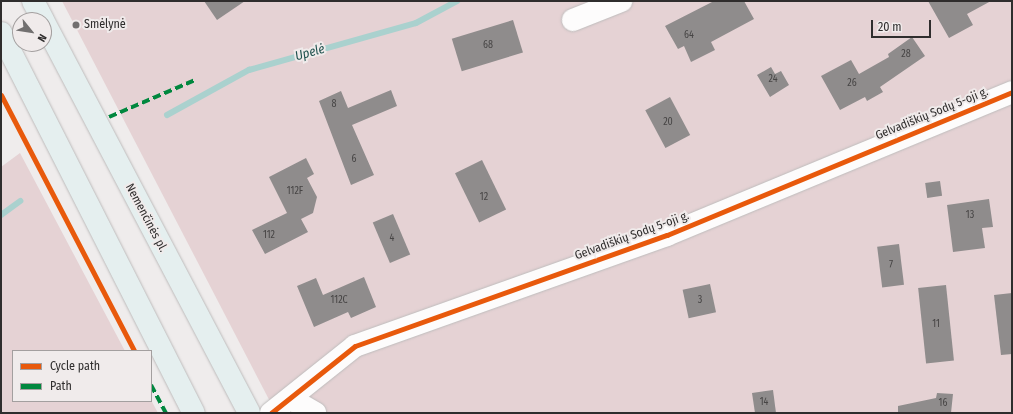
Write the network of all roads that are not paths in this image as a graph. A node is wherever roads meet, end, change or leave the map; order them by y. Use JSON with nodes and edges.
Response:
{"nodes":[{"id":1,"x":33,"y":1,"type":"edge"},
{"id":2,"x":621,"y":1,"type":"edge"},
{"id":3,"x":38,"y":12,"type":"edge"},
{"id":4,"x":573,"y":20,"type":"dead end"},
{"id":5,"x":1,"y":34,"type":"edge"},
{"id":6,"x":52,"y":38,"type":"edge"},
{"id":7,"x":1012,"y":92,"type":"edge"},
{"id":8,"x":291,"y":399,"type":"junction"},
{"id":9,"x":194,"y":413,"type":"edge"},
{"id":10,"x":249,"y":413,"type":"edge"},
{"id":11,"x":271,"y":413,"type":"edge"},
{"id":12,"x":314,"y":413,"type":"edge"}],
"edges":[{"from":1,"to":3,"type":"main road","name":"Nemenčinės pl."},
{"from":2,"to":4,"type":"street"},
{"from":5,"to":9,"type":"main road"},
{"from":6,"to":10,"type":"main road","name":"Nemenčinės pl."},
{"from":7,"to":8,"type":"street","name":"Gelvadiškių Sodų 5-oji g."},
{"from":8,"to":11,"type":"street","name":"Gelvadiškių Sodų 5-oji g."},
{"from":8,"to":12,"type":"street"}]}
